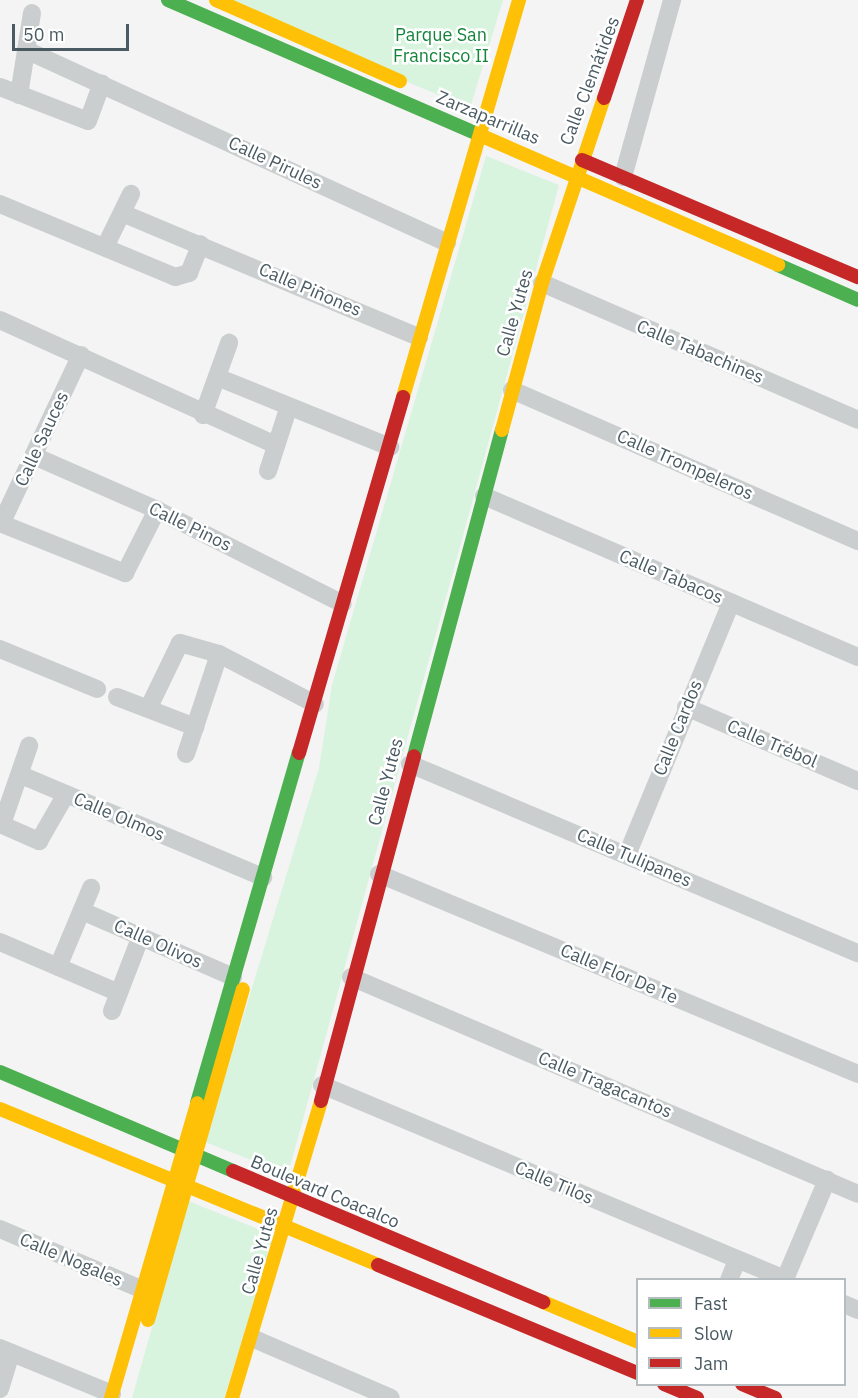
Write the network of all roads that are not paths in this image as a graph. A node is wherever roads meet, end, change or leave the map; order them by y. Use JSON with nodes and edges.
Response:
{"nodes":[{"id":1,"x":168,"y":0,"type":"edge"},
{"id":2,"x":216,"y":0,"type":"edge"},
{"id":3,"x":519,"y":0,"type":"edge"},
{"id":4,"x":637,"y":0,"type":"edge"},
{"id":5,"x":672,"y":0,"type":"edge"},
{"id":6,"x":32,"y":13,"type":"dead end"},
{"id":7,"x":27,"y":50,"type":"junction"},
{"id":8,"x":102,"y":84,"type":"junction"},
{"id":9,"x":411,"y":85,"type":"dead end"},
{"id":10,"x":0,"y":87,"type":"edge"},
{"id":11,"x":20,"y":95,"type":"junction"},
{"id":12,"x":479,"y":134,"type":"junction"},
{"id":13,"x":575,"y":156,"type":"junction"},
{"id":14,"x":574,"y":175,"type":"junction"},
{"id":15,"x":623,"y":177,"type":"junction"},
{"id":16,"x":131,"y":194,"type":"dead end"},
{"id":17,"x":0,"y":204,"type":"edge"},
{"id":18,"x":122,"y":213,"type":"junction"},
{"id":19,"x":447,"y":243,"type":"junction"},
{"id":20,"x":201,"y":244,"type":"junction"},
{"id":21,"x":106,"y":245,"type":"junction"},
{"id":22,"x":858,"y":278,"type":"edge"},
{"id":23,"x":542,"y":283,"type":"junction"},
{"id":24,"x":858,"y":300,"type":"edge"},
{"id":25,"x":0,"y":320,"type":"edge"},
{"id":26,"x":419,"y":337,"type":"junction"},
{"id":27,"x":229,"y":343,"type":"dead end"},
{"id":28,"x":81,"y":355,"type":"junction"},
{"id":29,"x":217,"y":377,"type":"junction"},
{"id":30,"x":512,"y":390,"type":"junction"},
{"id":31,"x":289,"y":406,"type":"junction"},
{"id":32,"x":203,"y":414,"type":"junction"},
{"id":33,"x":858,"y":420,"type":"edge"},
{"id":34,"x":276,"y":445,"type":"junction"},
{"id":35,"x":390,"y":447,"type":"junction"},
{"id":36,"x":34,"y":456,"type":"junction"},
{"id":37,"x":268,"y":471,"type":"dead end"},
{"id":38,"x":484,"y":496,"type":"junction"},
{"id":39,"x":157,"y":510,"type":"junction"},
{"id":40,"x":1,"y":524,"type":"edge"},
{"id":41,"x":858,"y":541,"type":"edge"},
{"id":42,"x":731,"y":603,"type":"junction"},
{"id":43,"x":343,"y":604,"type":"junction"},
{"id":44,"x":219,"y":654,"type":"junction"},
{"id":45,"x":2,"y":655,"type":"edge"},
{"id":46,"x":858,"y":657,"type":"edge"},
{"id":47,"x":97,"y":689,"type":"dead end"},
{"id":48,"x":117,"y":697,"type":"dead end"},
{"id":49,"x":149,"y":707,"type":"junction"},
{"id":50,"x":686,"y":707,"type":"junction"},
{"id":51,"x":313,"y":711,"type":"junction"},
{"id":52,"x":195,"y":728,"type":"junction"},
{"id":53,"x":29,"y":746,"type":"dead end"},
{"id":54,"x":186,"y":754,"type":"dead end"},
{"id":55,"x":410,"y":764,"type":"junction"},
{"id":56,"x":21,"y":775,"type":"junction"},
{"id":57,"x":858,"y":781,"type":"edge"},
{"id":58,"x":66,"y":794,"type":"junction"},
{"id":59,"x":1,"y":824,"type":"edge"},
{"id":60,"x":627,"y":855,"type":"junction"},
{"id":61,"x":379,"y":874,"type":"junction"},
{"id":62,"x":263,"y":877,"type":"junction"},
{"id":63,"x":91,"y":888,"type":"dead end"},
{"id":64,"x":82,"y":911,"type":"junction"},
{"id":65,"x":141,"y":936,"type":"junction"},
{"id":66,"x":0,"y":942,"type":"edge"},
{"id":67,"x":858,"y":953,"type":"edge"},
{"id":68,"x":58,"y":968,"type":"junction"},
{"id":69,"x":351,"y":977,"type":"junction"},
{"id":70,"x":238,"y":983,"type":"junction"},
{"id":71,"x":119,"y":993,"type":"junction"},
{"id":72,"x":112,"y":1011,"type":"dead end"},
{"id":73,"x":0,"y":1072,"type":"edge"},
{"id":74,"x":858,"y":1074,"type":"edge"},
{"id":75,"x":322,"y":1085,"type":"junction"},
{"id":76,"x":0,"y":1109,"type":"edge"},
{"id":77,"x":182,"y":1152,"type":"junction"},
{"id":78,"x":827,"y":1180,"type":"junction"},
{"id":79,"x":174,"y":1185,"type":"junction"},
{"id":80,"x":858,"y":1194,"type":"edge"},
{"id":81,"x":294,"y":1198,"type":"junction"},
{"id":82,"x":287,"y":1228,"type":"junction"},
{"id":83,"x":0,"y":1229,"type":"edge"},
{"id":84,"x":737,"y":1260,"type":"junction"},
{"id":85,"x":730,"y":1278,"type":"edge"},
{"id":86,"x":783,"y":1278,"type":"edge"},
{"id":87,"x":786,"y":1278,"type":"edge"},
{"id":88,"x":143,"y":1290,"type":"junction"},
{"id":89,"x":252,"y":1338,"type":"junction"},
{"id":90,"x":636,"y":1341,"type":"edge"},
{"id":91,"x":6,"y":1350,"type":"edge"},
{"id":92,"x":636,"y":1372,"type":"edge"},
{"id":93,"x":668,"y":1386,"type":"edge"},
{"id":94,"x":747,"y":1386,"type":"edge"},
{"id":95,"x":0,"y":1389,"type":"edge"},
{"id":96,"x":687,"y":1396,"type":"edge"},
{"id":97,"x":116,"y":1397,"type":"edge"},
{"id":98,"x":232,"y":1398,"type":"edge"},
{"id":99,"x":391,"y":1398,"type":"edge"},
{"id":100,"x":775,"y":1398,"type":"edge"}],
"edges":[{"from":1,"to":12,"type":"main road","name":"Zarzaparrillas"},
{"from":2,"to":9,"type":"main road"},
{"from":3,"to":12,"type":"main road"},
{"from":4,"to":13,"type":"main road","name":"Calle Clemátides"},
{"from":5,"to":15,"type":"street"},
{"from":6,"to":7,"type":"street"},
{"from":7,"to":8,"type":"street","name":"Calle Pirules"},
{"from":7,"to":11,"type":"street"},
{"from":8,"to":11,"type":"street"},
{"from":8,"to":19,"type":"street","name":"Calle Pirules"},
{"from":10,"to":11,"type":"street"},
{"from":12,"to":14,"type":"main road","name":"Zarzaparrillas"},
{"from":12,"to":19,"type":"main road"},
{"from":13,"to":14,"type":"main road","name":"Calle Clemátides"},
{"from":13,"to":15,"type":"main road"},
{"from":14,"to":23,"type":"main road","name":"Calle Yutes"},
{"from":14,"to":24,"type":"main road","name":"Zarzaparrillas"},
{"from":15,"to":22,"type":"main road"},
{"from":16,"to":18,"type":"street"},
{"from":17,"to":21,"type":"street"},
{"from":18,"to":20,"type":"street","name":"Calle Piñones"},
{"from":18,"to":21,"type":"street"},
{"from":19,"to":26,"type":"main road"},
{"from":20,"to":21,"type":"street"},
{"from":20,"to":26,"type":"street","name":"Calle Piñones"},
{"from":23,"to":30,"type":"main road","name":"Calle Yutes"},
{"from":23,"to":33,"type":"street","name":"Calle Tabachines"},
{"from":25,"to":28,"type":"street"},
{"from":26,"to":35,"type":"main road"},
{"from":27,"to":29,"type":"street"},
{"from":28,"to":32,"type":"street"},
{"from":28,"to":36,"type":"street","name":"Calle Sauces"},
{"from":29,"to":31,"type":"street"},
{"from":29,"to":32,"type":"street"},
{"from":30,"to":38,"type":"main road","name":"Calle Yutes"},
{"from":30,"to":41,"type":"street","name":"Calle Trompeleros"},
{"from":31,"to":34,"type":"street"},
{"from":31,"to":35,"type":"street"},
{"from":32,"to":34,"type":"street"},
{"from":34,"to":37,"type":"street"},
{"from":35,"to":43,"type":"main road"},
{"from":36,"to":39,"type":"street","name":"Calle Pinos"},
{"from":36,"to":40,"type":"street","name":"Calle Sauces"},
{"from":38,"to":42,"type":"street","name":"Calle Tabacos"},
{"from":38,"to":55,"type":"main road","name":"Calle Yutes"},
{"from":39,"to":40,"type":"street"},
{"from":39,"to":43,"type":"street","name":"Calle Pinos"},
{"from":42,"to":46,"type":"street","name":"Calle Tabacos"},
{"from":42,"to":50,"type":"street","name":"Calle Cardos"},
{"from":43,"to":51,"type":"main road"},
{"from":44,"to":49,"type":"street"},
{"from":44,"to":51,"type":"street"},
{"from":44,"to":52,"type":"street"},
{"from":45,"to":47,"type":"street"},
{"from":48,"to":49,"type":"street"},
{"from":49,"to":52,"type":"street"},
{"from":50,"to":57,"type":"street","name":"Calle Trébol"},
{"from":50,"to":60,"type":"street","name":"Calle Cardos"},
{"from":51,"to":62,"type":"main road"},
{"from":51,"to":70,"type":"main road"},
{"from":52,"to":54,"type":"street"},
{"from":53,"to":56,"type":"street"},
{"from":55,"to":60,"type":"street","name":"Calle Tulipanes"},
{"from":55,"to":61,"type":"main road","name":"Calle Yutes"},
{"from":56,"to":58,"type":"street"},
{"from":56,"to":59,"type":"street"},
{"from":58,"to":59,"type":"street","name":"Calle Olmos"},
{"from":58,"to":62,"type":"street","name":"Calle Olmos"},
{"from":60,"to":67,"type":"street","name":"Calle Tulipanes"},
{"from":61,"to":69,"type":"main road","name":"Calle Yutes"},
{"from":61,"to":74,"type":"street","name":"Calle Flor De Te"},
{"from":62,"to":70,"type":"main road"},
{"from":63,"to":64,"type":"street"},
{"from":64,"to":65,"type":"street","name":"Calle Olivos"},
{"from":64,"to":68,"type":"street"},
{"from":65,"to":70,"type":"street","name":"Calle Olivos"},
{"from":65,"to":71,"type":"street"},
{"from":66,"to":68,"type":"street"},
{"from":68,"to":71,"type":"street"},
{"from":69,"to":75,"type":"main road","name":"Calle Yutes"},
{"from":69,"to":78,"type":"street","name":"Calle Tragacantos"},
{"from":70,"to":77,"type":"main road"},
{"from":70,"to":97,"type":"main road","bridge":true},
{"from":71,"to":72,"type":"street"},
{"from":73,"to":77,"type":"main road","name":"Boulevard Coacalco"},
{"from":75,"to":81,"type":"main road","name":"Calle Yutes"},
{"from":75,"to":84,"type":"street","name":"Calle Tilos"},
{"from":76,"to":79,"type":"main road"},
{"from":77,"to":79,"type":"main road"},
{"from":77,"to":81,"type":"main road","name":"Boulevard Coacalco"},
{"from":78,"to":80,"type":"street","name":"Calle Tragacantos"},
{"from":78,"to":87,"type":"street"},
{"from":79,"to":82,"type":"main road"},
{"from":79,"to":88,"type":"main road"},
{"from":81,"to":82,"type":"main road","name":"Calle Yutes"},
{"from":81,"to":90,"type":"main road","name":"Boulevard Coacalco"},
{"from":82,"to":89,"type":"main road","name":"Calle Yutes"},
{"from":82,"to":92,"type":"main road"},
{"from":83,"to":88,"type":"street","name":"Calle Nogales"},
{"from":84,"to":85,"type":"street"},
{"from":84,"to":86,"type":"street","name":"Calle Tilos"},
{"from":88,"to":97,"type":"main road"},
{"from":89,"to":98,"type":"main road","name":"Calle Yutes"},
{"from":89,"to":99,"type":"street"},
{"from":91,"to":95,"type":"street"},
{"from":91,"to":97,"type":"street"},
{"from":93,"to":96,"type":"main road"},
{"from":94,"to":100,"type":"main road"}]}
